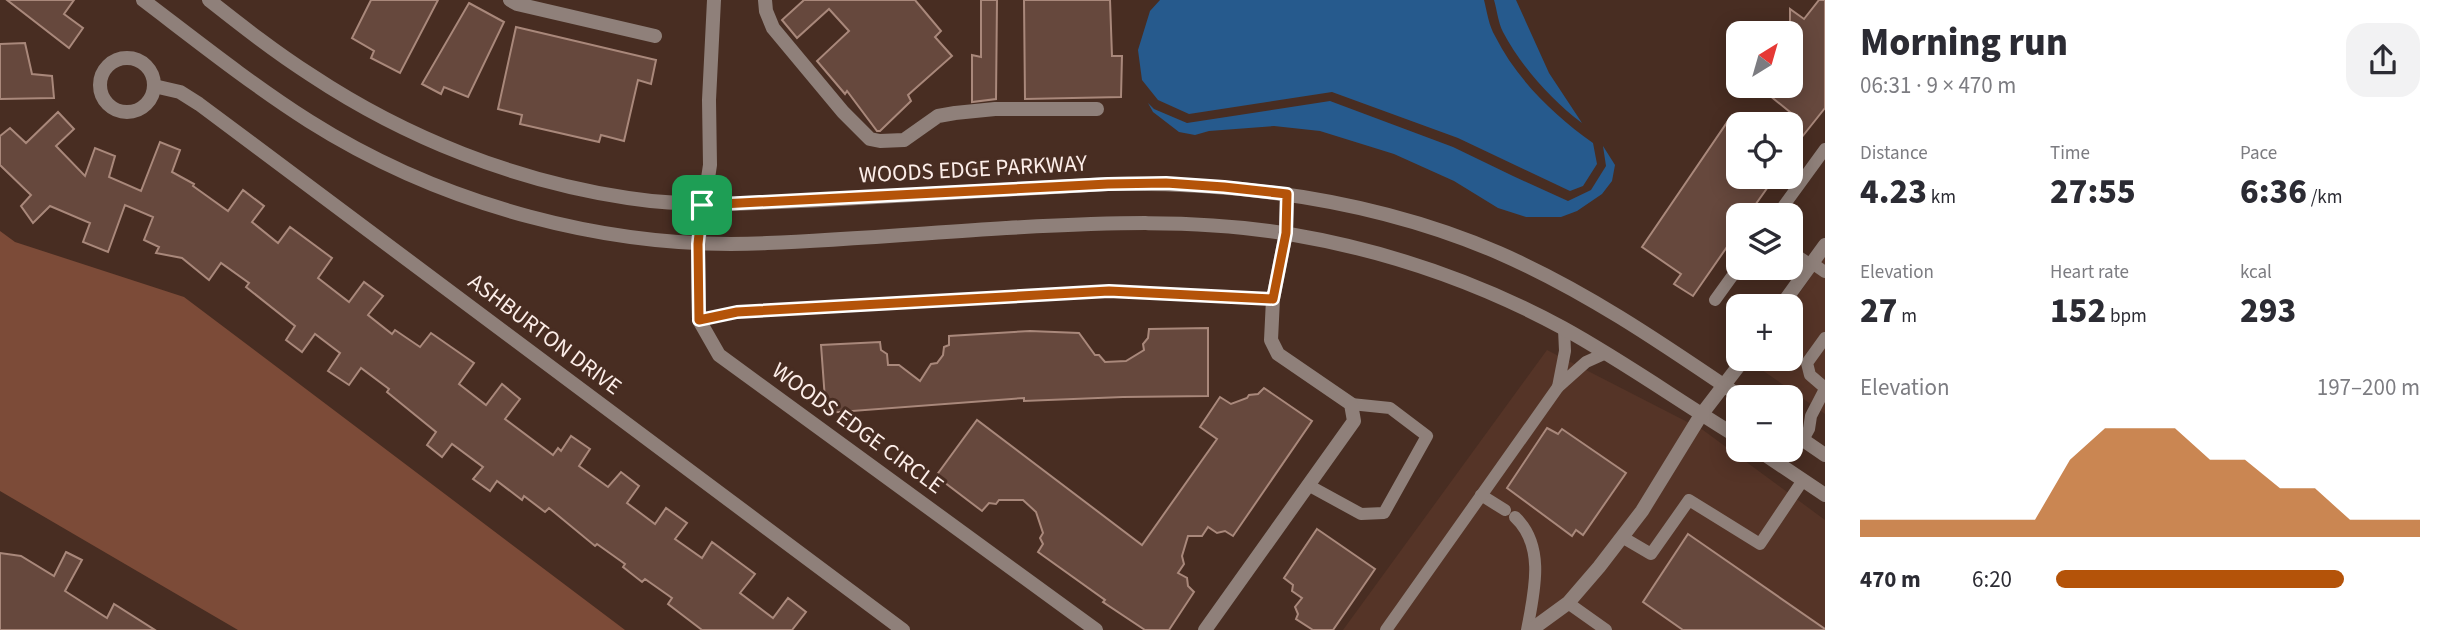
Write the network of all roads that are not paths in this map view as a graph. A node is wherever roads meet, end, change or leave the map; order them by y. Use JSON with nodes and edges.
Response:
{"nodes":[{"id":1,"x":142,"y":0,"type":"edge"},
{"id":2,"x":209,"y":0,"type":"edge"},
{"id":3,"x":714,"y":0,"type":"edge"},
{"id":4,"x":765,"y":0,"type":"edge"},
{"id":5,"x":516,"y":1,"type":"edge"},
{"id":6,"x":656,"y":36,"type":"dead end"},
{"id":7,"x":154,"y":86,"type":"dead end"},
{"id":8,"x":1097,"y":109,"type":"dead end"},
{"id":9,"x":1825,"y":149,"type":"edge"},
{"id":10,"x":1287,"y":194,"type":"junction"},
{"id":11,"x":1786,"y":203,"type":"edge"},
{"id":12,"x":702,"y":205,"type":"junction"},
{"id":13,"x":1286,"y":233,"type":"junction"},
{"id":14,"x":698,"y":244,"type":"junction"},
{"id":15,"x":1825,"y":244,"type":"edge"},
{"id":16,"x":1803,"y":259,"type":"edge"},
{"id":17,"x":1812,"y":264,"type":"junction"},
{"id":18,"x":1825,"y":272,"type":"edge"},
{"id":19,"x":1729,"y":280,"type":"edge"},
{"id":20,"x":1790,"y":294,"type":"edge"},
{"id":21,"x":1273,"y":299,"type":"junction"},
{"id":22,"x":1715,"y":300,"type":"dead end"},
{"id":23,"x":699,"y":320,"type":"junction"},
{"id":24,"x":1564,"y":328,"type":"junction"},
{"id":25,"x":1825,"y":338,"type":"edge"},
{"id":26,"x":1606,"y":353,"type":"junction"},
{"id":27,"x":1735,"y":371,"type":"edge"},
{"id":28,"x":1724,"y":386,"type":"junction"},
{"id":29,"x":1558,"y":387,"type":"junction"},
{"id":30,"x":1825,"y":388,"type":"edge"},
{"id":31,"x":1351,"y":404,"type":"junction"},
{"id":32,"x":1701,"y":415,"type":"junction"},
{"id":33,"x":1726,"y":430,"type":"edge"},
{"id":34,"x":1803,"y":440,"type":"joint"},
{"id":35,"x":1825,"y":455,"type":"edge"},
{"id":36,"x":1776,"y":462,"type":"edge"},
{"id":37,"x":1803,"y":480,"type":"junction"},
{"id":38,"x":1308,"y":485,"type":"junction"},
{"id":39,"x":1481,"y":495,"type":"junction"},
{"id":40,"x":1825,"y":495,"type":"edge"},
{"id":41,"x":1622,"y":537,"type":"junction"},
{"id":42,"x":1567,"y":603,"type":"junction"},
{"id":43,"x":903,"y":630,"type":"edge"},
{"id":44,"x":1096,"y":630,"type":"edge"},
{"id":45,"x":1205,"y":630,"type":"edge"},
{"id":46,"x":1386,"y":630,"type":"edge"},
{"id":47,"x":1529,"y":630,"type":"edge"},
{"id":48,"x":1606,"y":630,"type":"edge"}],
"edges":[{"from":1,"to":14,"type":"street"},
{"from":2,"to":12,"type":"street","name":"WOODS EDGE PARKWAY"},
{"from":3,"to":12,"type":"street","name":"WOODS EDGE CIRCLE"},
{"from":4,"to":8,"type":"street"},
{"from":5,"to":6,"type":"street"},
{"from":7,"to":43,"type":"street","name":"ASHBURTON DRIVE"},
{"from":9,"to":11,"type":"lane"},
{"from":10,"to":12,"type":"street","name":"WOODS EDGE PARKWAY"},
{"from":10,"to":13,"type":"street"},
{"from":10,"to":28,"type":"street","name":"WOODS EDGE PARKWAY"},
{"from":12,"to":14,"type":"street","name":"WOODS EDGE CIRCLE"},
{"from":13,"to":14,"type":"street"},
{"from":13,"to":21,"type":"street"},
{"from":13,"to":24,"type":"street"},
{"from":14,"to":23,"type":"street","name":"WOODS EDGE CIRCLE"},
{"from":15,"to":17,"type":"street"},
{"from":16,"to":17,"type":"lane"},
{"from":17,"to":18,"type":"lane"},
{"from":17,"to":20,"type":"street"},
{"from":19,"to":22,"type":"lane"},
{"from":21,"to":23,"type":"lane"},
{"from":21,"to":31,"type":"street"},
{"from":23,"to":44,"type":"street","name":"WOODS EDGE CIRCLE"},
{"from":24,"to":26,"type":"street"},
{"from":24,"to":29,"type":"lane"},
{"from":25,"to":30,"type":"lane"},
{"from":26,"to":29,"type":"lane"},
{"from":26,"to":32,"type":"street"},
{"from":27,"to":28,"type":"street"},
{"from":28,"to":32,"type":"street"},
{"from":29,"to":39,"type":"lane"},
{"from":30,"to":34,"type":"lane"},
{"from":31,"to":38,"type":"street"},
{"from":31,"to":38,"type":"lane"},
{"from":32,"to":33,"type":"street"},
{"from":32,"to":41,"type":"street"},
{"from":34,"to":35,"type":"street"},
{"from":36,"to":37,"type":"street"},
{"from":37,"to":40,"type":"street"},
{"from":37,"to":41,"type":"lane"},
{"from":38,"to":45,"type":"street"},
{"from":39,"to":46,"type":"lane"},
{"from":39,"to":47,"type":"lane"},
{"from":41,"to":42,"type":"street"},
{"from":42,"to":47,"type":"street"},
{"from":42,"to":48,"type":"lane"}]}
